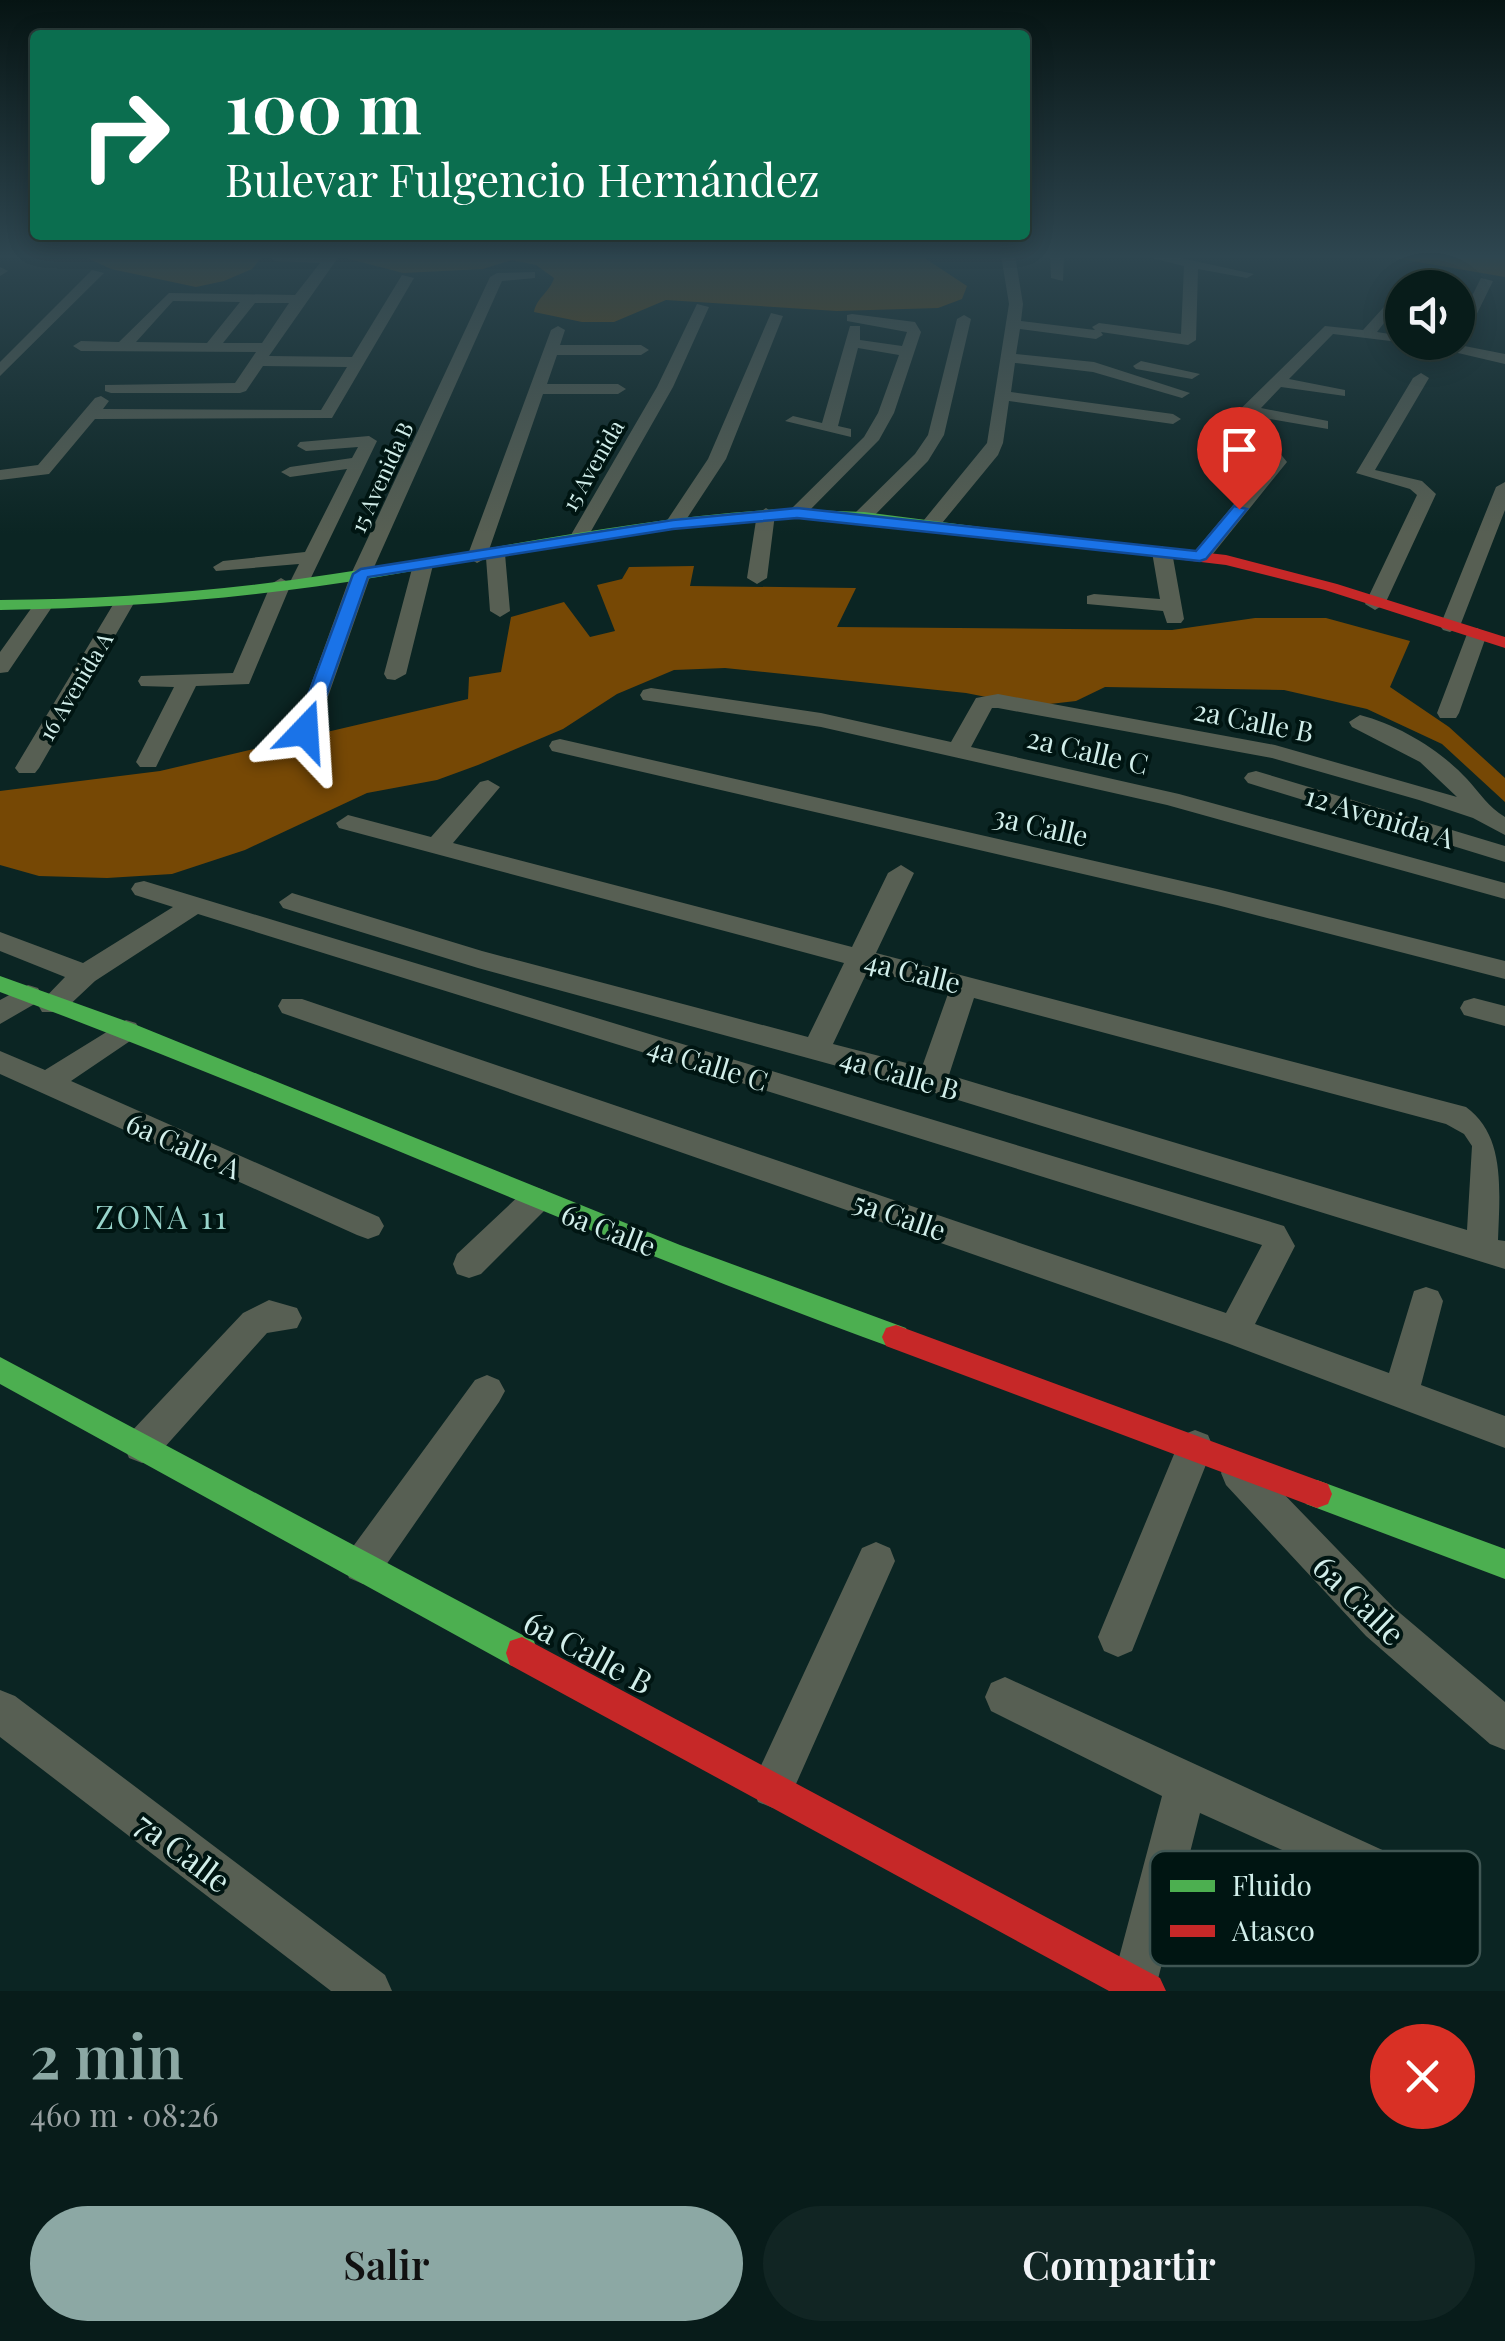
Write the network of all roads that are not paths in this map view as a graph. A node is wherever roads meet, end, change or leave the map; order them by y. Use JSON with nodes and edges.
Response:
{"nodes":[{"id":1,"x":23,"y":348,"type":"edge"},
{"id":2,"x":218,"y":348,"type":"edge"},
{"id":3,"x":265,"y":348,"type":"edge"},
{"id":4,"x":365,"y":348,"type":"edge"},
{"id":5,"x":465,"y":348,"type":"edge"},
{"id":6,"x":684,"y":348,"type":"edge"},
{"id":7,"x":763,"y":348,"type":"edge"},
{"id":8,"x":849,"y":348,"type":"edge"},
{"id":9,"x":896,"y":348,"type":"edge"},
{"id":10,"x":908,"y":348,"type":"edge"},
{"id":11,"x":957,"y":348,"type":"edge"},
{"id":12,"x":1010,"y":348,"type":"edge"},
{"id":13,"x":1311,"y":348,"type":"edge"},
{"id":14,"x":1475,"y":349,"type":"edge"},
{"id":15,"x":551,"y":350,"type":"joint"},
{"id":16,"x":641,"y":350,"type":"dead end"},
{"id":17,"x":906,"y":352,"type":"junction"},
{"id":18,"x":261,"y":354,"type":"junction"},
{"id":19,"x":1009,"y":358,"type":"junction"},
{"id":20,"x":1505,"y":359,"type":"edge"},
{"id":21,"x":357,"y":362,"type":"junction"},
{"id":22,"x":1094,"y":367,"type":"junction"},
{"id":23,"x":0,"y":371,"type":"edge"},
{"id":24,"x":1192,"y":374,"type":"dead end"},
{"id":25,"x":1421,"y":378,"type":"dead end"},
{"id":26,"x":1277,"y":381,"type":"junction"},
{"id":27,"x":537,"y":389,"type":"junction"},
{"id":28,"x":618,"y":389,"type":"dead end"},
{"id":29,"x":1182,"y":393,"type":"dead end"},
{"id":30,"x":1339,"y":393,"type":"dead end"},
{"id":31,"x":1004,"y":396,"type":"junction"},
{"id":32,"x":1248,"y":410,"type":"junction"},
{"id":33,"x":90,"y":414,"type":"junction"},
{"id":34,"x":1173,"y":419,"type":"dead end"},
{"id":35,"x":793,"y":421,"type":"dead end"},
{"id":36,"x":1322,"y":425,"type":"dead end"},
{"id":37,"x":829,"y":429,"type":"junction"},
{"id":38,"x":871,"y":440,"type":"junction"},
{"id":39,"x":306,"y":446,"type":"dead end"},
{"id":40,"x":359,"y":462,"type":"junction"},
{"id":41,"x":290,"y":472,"type":"dead end"},
{"id":42,"x":0,"y":475,"type":"edge"},
{"id":43,"x":1505,"y":488,"type":"edge"},
{"id":44,"x":797,"y":513,"type":"junction"},
{"id":45,"x":766,"y":514,"type":"junction"},
{"id":46,"x":862,"y":517,"type":"junction"},
{"id":47,"x":673,"y":524,"type":"junction"},
{"id":48,"x":931,"y":524,"type":"junction"},
{"id":49,"x":578,"y":540,"type":"junction"},
{"id":50,"x":1162,"y":552,"type":"junction"},
{"id":51,"x":486,"y":555,"type":"junction"},
{"id":52,"x":1200,"y":556,"type":"junction"},
{"id":53,"x":312,"y":557,"type":"junction"},
{"id":54,"x":423,"y":565,"type":"junction"},
{"id":55,"x":224,"y":566,"type":"dead end"},
{"id":56,"x":361,"y":574,"type":"junction"},
{"id":57,"x":757,"y":578,"type":"dead end"},
{"id":58,"x":291,"y":583,"type":"junction"},
{"id":59,"x":1094,"y":600,"type":"dead end"},
{"id":60,"x":124,"y":603,"type":"junction"},
{"id":61,"x":1375,"y":604,"type":"junction"},
{"id":62,"x":0,"y":605,"type":"edge"},
{"id":63,"x":42,"y":607,"type":"junction"},
{"id":64,"x":500,"y":610,"type":"dead end"},
{"id":65,"x":1450,"y":626,"type":"junction"},
{"id":66,"x":1477,"y":634,"type":"junction"},
{"id":67,"x":1505,"y":642,"type":"edge"},
{"id":68,"x":0,"y":667,"type":"edge"},
{"id":69,"x":395,"y":674,"type":"dead end"},
{"id":70,"x":149,"y":681,"type":"dead end"},
{"id":71,"x":188,"y":681,"type":"junction"},
{"id":72,"x":651,"y":694,"type":"dead end"},
{"id":73,"x":1448,"y":714,"type":"dead end"},
{"id":74,"x":1360,"y":722,"type":"dead end"},
{"id":75,"x":305,"y":731,"type":"dead end"},
{"id":76,"x":560,"y":746,"type":"dead end"},
{"id":77,"x":958,"y":751,"type":"junction"},
{"id":78,"x":148,"y":762,"type":"dead end"},
{"id":79,"x":26,"y":768,"type":"dead end"},
{"id":80,"x":1256,"y":778,"type":"dead end"},
{"id":81,"x":488,"y":787,"type":"dead end"},
{"id":82,"x":1481,"y":813,"type":"junction"},
{"id":83,"x":348,"y":822,"type":"dead end"},
{"id":84,"x":1505,"y":827,"type":"edge"},
{"id":85,"x":436,"y":847,"type":"junction"},
{"id":86,"x":1505,"y":854,"type":"edge"},
{"id":87,"x":901,"y":873,"type":"dead end"},
{"id":88,"x":144,"y":890,"type":"dead end"},
{"id":89,"x":1505,"y":891,"type":"edge"},
{"id":90,"x":292,"y":902,"type":"dead end"},
{"id":91,"x":194,"y":905,"type":"junction"},
{"id":92,"x":0,"y":941,"type":"edge"},
{"id":93,"x":862,"y":958,"type":"junction"},
{"id":94,"x":1505,"y":970,"type":"edge"},
{"id":95,"x":85,"y":974,"type":"junction"},
{"id":96,"x":965,"y":983,"type":"junction"},
{"id":97,"x":0,"y":984,"type":"edge"},
{"id":98,"x":40,"y":1000,"type":"junction"},
{"id":99,"x":292,"y":1006,"type":"dead end"},
{"id":100,"x":1474,"y":1008,"type":"dead end"},
{"id":101,"x":0,"y":1014,"type":"edge"},
{"id":102,"x":1505,"y":1016,"type":"edge"},
{"id":103,"x":126,"y":1030,"type":"junction"},
{"id":104,"x":817,"y":1048,"type":"junction"},
{"id":105,"x":0,"y":1062,"type":"edge"},
{"id":106,"x":932,"y":1081,"type":"junction"},
{"id":107,"x":46,"y":1084,"type":"junction"},
{"id":108,"x":534,"y":1200,"type":"junction"},
{"id":109,"x":368,"y":1226,"type":"dead end"},
{"id":110,"x":1493,"y":1252,"type":"edge"},
{"id":111,"x":468,"y":1264,"type":"dead end"},
{"id":112,"x":1426,"y":1301,"type":"dead end"},
{"id":113,"x":286,"y":1318,"type":"dead end"},
{"id":114,"x":1234,"y":1330,"type":"junction"},
{"id":115,"x":0,"y":1370,"type":"edge"},
{"id":116,"x":487,"y":1391,"type":"dead end"},
{"id":117,"x":1400,"y":1394,"type":"junction"},
{"id":118,"x":1505,"y":1432,"type":"edge"},
{"id":119,"x":142,"y":1446,"type":"junction"},
{"id":120,"x":1210,"y":1452,"type":"junction"},
{"id":121,"x":876,"y":1561,"type":"dead end"},
{"id":122,"x":1505,"y":1564,"type":"edge"},
{"id":123,"x":362,"y":1565,"type":"junction"},
{"id":124,"x":1118,"y":1637,"type":"dead end"},
{"id":125,"x":1005,"y":1696,"type":"dead end"},
{"id":126,"x":0,"y":1711,"type":"edge"},
{"id":127,"x":1505,"y":1729,"type":"edge"},
{"id":128,"x":1186,"y":1785,"type":"junction"},
{"id":129,"x":773,"y":1788,"type":"junction"},
{"id":130,"x":1171,"y":1851,"type":"edge"},
{"id":131,"x":1333,"y":1851,"type":"edge"},
{"id":132,"x":1150,"y":1947,"type":"edge"},
{"id":133,"x":1141,"y":1988,"type":"edge"},
{"id":134,"x":368,"y":1991,"type":"edge"}],
"edges":[{"from":1,"to":23,"type":"street"},
{"from":2,"to":18,"type":"street"},
{"from":3,"to":18,"type":"street"},
{"from":4,"to":21,"type":"street"},
{"from":5,"to":56,"type":"street","name":"15 Avenida B"},
{"from":6,"to":49,"type":"street","name":"15 Avenida"},
{"from":7,"to":47,"type":"street"},
{"from":8,"to":37,"type":"street"},
{"from":9,"to":17,"type":"street"},
{"from":10,"to":17,"type":"street"},
{"from":11,"to":46,"type":"street"},
{"from":12,"to":19,"type":"street"},
{"from":13,"to":26,"type":"street"},
{"from":14,"to":20,"type":"street"},
{"from":15,"to":16,"type":"street"},
{"from":15,"to":27,"type":"street"},
{"from":17,"to":38,"type":"street"},
{"from":18,"to":21,"type":"street"},
{"from":18,"to":33,"type":"street"},
{"from":19,"to":22,"type":"street"},
{"from":19,"to":31,"type":"street"},
{"from":21,"to":33,"type":"street"},
{"from":22,"to":24,"type":"street"},
{"from":22,"to":29,"type":"street"},
{"from":25,"to":61,"type":"street"},
{"from":26,"to":30,"type":"street"},
{"from":26,"to":32,"type":"street"},
{"from":27,"to":28,"type":"street"},
{"from":27,"to":51,"type":"street"},
{"from":31,"to":34,"type":"street"},
{"from":31,"to":48,"type":"street"},
{"from":32,"to":36,"type":"street"},
{"from":32,"to":52,"type":"street"},
{"from":33,"to":42,"type":"street"},
{"from":35,"to":37,"type":"street"},
{"from":37,"to":38,"type":"street"},
{"from":38,"to":44,"type":"street"},
{"from":39,"to":40,"type":"street"},
{"from":40,"to":41,"type":"street"},
{"from":40,"to":53,"type":"street"},
{"from":43,"to":65,"type":"street"},
{"from":44,"to":45,"type":"street"},
{"from":44,"to":46,"type":"street"},
{"from":45,"to":47,"type":"street"},
{"from":45,"to":57,"type":"street"},
{"from":46,"to":48,"type":"street"},
{"from":47,"to":49,"type":"street"},
{"from":48,"to":50,"type":"street"},
{"from":49,"to":51,"type":"street"},
{"from":50,"to":52,"type":"street"},
{"from":50,"to":59,"type":"street"},
{"from":51,"to":54,"type":"street"},
{"from":51,"to":64,"type":"street"},
{"from":52,"to":61,"type":"street"},
{"from":53,"to":55,"type":"street"},
{"from":53,"to":58,"type":"street"},
{"from":54,"to":56,"type":"street"},
{"from":54,"to":69,"type":"street"},
{"from":56,"to":58,"type":"street"},
{"from":56,"to":75,"type":"street","name":"15 Avenida B"},
{"from":58,"to":60,"type":"street"},
{"from":58,"to":71,"type":"street"},
{"from":60,"to":63,"type":"street"},
{"from":60,"to":79,"type":"street","name":"16 Avenida A"},
{"from":61,"to":65,"type":"street"},
{"from":62,"to":63,"type":"street"},
{"from":63,"to":68,"type":"street"},
{"from":65,"to":66,"type":"street"},
{"from":66,"to":67,"type":"street"},
{"from":66,"to":73,"type":"street"},
{"from":70,"to":71,"type":"street"},
{"from":71,"to":78,"type":"street"},
{"from":72,"to":77,"type":"street","name":"2a Calle C"},
{"from":74,"to":82,"type":"street"},
{"from":76,"to":94,"type":"street","name":"3a Calle"},
{"from":77,"to":82,"type":"street","name":"2a Calle B"},
{"from":77,"to":89,"type":"street","name":"2a Calle C"},
{"from":80,"to":86,"type":"street","name":"12 Avenida A"},
{"from":81,"to":85,"type":"street"},
{"from":82,"to":84,"type":"street","name":"2a Calle B"},
{"from":83,"to":85,"type":"street","name":"4a Calle"},
{"from":85,"to":93,"type":"street","name":"4a Calle"},
{"from":87,"to":93,"type":"street"},
{"from":88,"to":91,"type":"street","name":"4a Calle C"},
{"from":90,"to":104,"type":"street","name":"4a Calle B"},
{"from":91,"to":95,"type":"street"},
{"from":91,"to":114,"type":"street","name":"4a Calle C"},
{"from":92,"to":95,"type":"street"},
{"from":93,"to":96,"type":"street","name":"4a Calle"},
{"from":93,"to":104,"type":"street"},
{"from":95,"to":98,"type":"street"},
{"from":96,"to":106,"type":"street"},
{"from":96,"to":110,"type":"street","name":"4a Calle"},
{"from":97,"to":98,"type":"street","name":"6a Calle"},
{"from":98,"to":101,"type":"street"},
{"from":98,"to":103,"type":"street","name":"6a Calle"},
{"from":99,"to":114,"type":"street","name":"5a Calle"},
{"from":100,"to":102,"type":"street"},
{"from":103,"to":107,"type":"street"},
{"from":103,"to":108,"type":"street","name":"6a Calle"},
{"from":104,"to":106,"type":"street","name":"4a Calle B"},
{"from":105,"to":107,"type":"street","name":"6a Calle A"},
{"from":106,"to":110,"type":"street","name":"4a Calle B"},
{"from":107,"to":109,"type":"street","name":"6a Calle A"},
{"from":108,"to":111,"type":"street"},
{"from":108,"to":120,"type":"street","name":"6a Calle"},
{"from":112,"to":117,"type":"street"},
{"from":113,"to":119,"type":"street"},
{"from":114,"to":117,"type":"street","name":"5a Calle"},
{"from":115,"to":119,"type":"street","name":"6a Calle B"},
{"from":116,"to":123,"type":"street"},
{"from":117,"to":118,"type":"street","name":"5a Calle"},
{"from":119,"to":123,"type":"street","name":"6a Calle B"},
{"from":120,"to":122,"type":"street","name":"6a Calle"},
{"from":120,"to":124,"type":"street"},
{"from":120,"to":127,"type":"street","name":"6a Calle"},
{"from":121,"to":129,"type":"street"},
{"from":123,"to":129,"type":"street","name":"6a Calle B"},
{"from":125,"to":128,"type":"street"},
{"from":126,"to":134,"type":"street","name":"7a Calle"},
{"from":128,"to":130,"type":"street"},
{"from":128,"to":131,"type":"street"},
{"from":129,"to":133,"type":"street","name":"6a Calle B"},
{"from":132,"to":133,"type":"street"}]}
